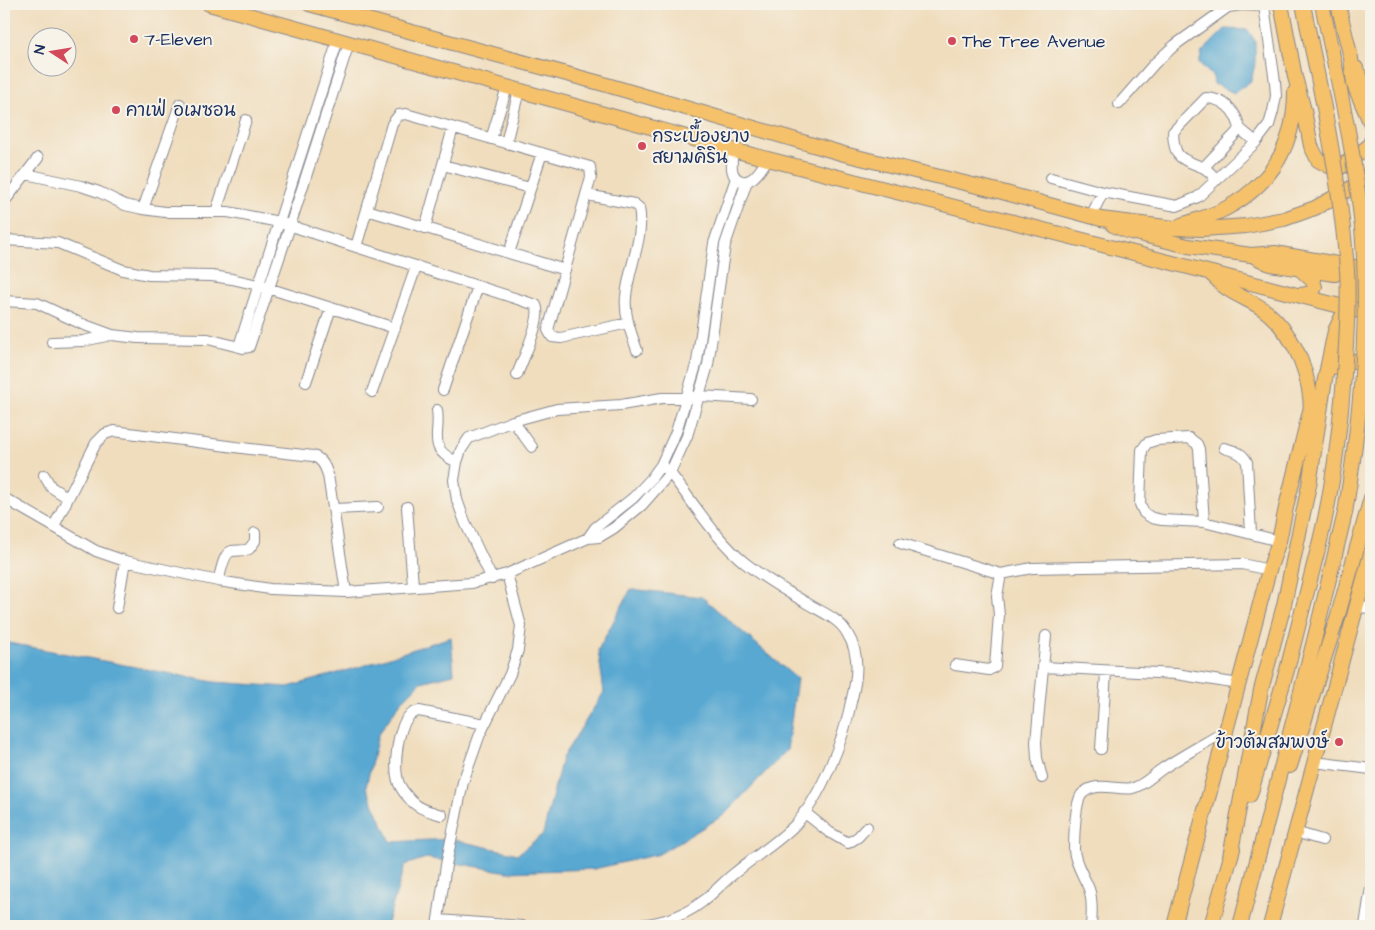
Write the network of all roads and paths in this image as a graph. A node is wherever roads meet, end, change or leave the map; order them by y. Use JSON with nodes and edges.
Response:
{"nodes":[{"id":1,"x":209,"y":4,"type":"edge"},
{"id":2,"x":309,"y":4,"type":"edge"},
{"id":3,"x":1281,"y":4,"type":"edge"},
{"id":4,"x":1303,"y":4,"type":"edge"},
{"id":5,"x":1322,"y":4,"type":"edge"},
{"id":6,"x":1338,"y":4,"type":"edge"},
{"id":7,"x":1267,"y":5,"type":"edge"},
{"id":8,"x":343,"y":42,"type":"junction"},
{"id":9,"x":1351,"y":58,"type":"junction"},
{"id":10,"x":1295,"y":78,"type":"junction"},
{"id":11,"x":513,"y":88,"type":"junction"},
{"id":12,"x":1371,"y":90,"type":"edge"},
{"id":13,"x":180,"y":104,"type":"dead end"},
{"id":14,"x":1119,"y":104,"type":"dead end"},
{"id":15,"x":246,"y":120,"type":"dead end"},
{"id":16,"x":1371,"y":124,"type":"edge"},
{"id":17,"x":453,"y":128,"type":"junction"},
{"id":18,"x":1240,"y":129,"type":"junction"},
{"id":19,"x":491,"y":140,"type":"junction"},
{"id":20,"x":1371,"y":140,"type":"edge"},
{"id":21,"x":1256,"y":142,"type":"junction"},
{"id":22,"x":506,"y":143,"type":"junction"},
{"id":23,"x":734,"y":150,"type":"junction"},
{"id":24,"x":542,"y":153,"type":"junction"},
{"id":25,"x":38,"y":158,"type":"dead end"},
{"id":26,"x":768,"y":159,"type":"junction"},
{"id":27,"x":443,"y":165,"type":"junction"},
{"id":28,"x":1204,"y":167,"type":"junction"},
{"id":29,"x":1371,"y":173,"type":"edge"},
{"id":30,"x":26,"y":174,"type":"junction"},
{"id":31,"x":736,"y":178,"type":"junction"},
{"id":32,"x":1051,"y":178,"type":"dead end"},
{"id":33,"x":1217,"y":180,"type":"junction"},
{"id":34,"x":747,"y":182,"type":"junction"},
{"id":35,"x":530,"y":188,"type":"junction"},
{"id":36,"x":1103,"y":192,"type":"junction"},
{"id":37,"x":586,"y":195,"type":"junction"},
{"id":38,"x":4,"y":202,"type":"edge"},
{"id":39,"x":143,"y":209,"type":"junction"},
{"id":40,"x":367,"y":210,"type":"junction"},
{"id":41,"x":216,"y":212,"type":"junction"},
{"id":42,"x":1096,"y":218,"type":"junction"},
{"id":43,"x":279,"y":222,"type":"junction"},
{"id":44,"x":290,"y":226,"type":"junction"},
{"id":45,"x":425,"y":228,"type":"junction"},
{"id":46,"x":1174,"y":228,"type":"junction"},
{"id":47,"x":4,"y":240,"type":"edge"},
{"id":48,"x":356,"y":247,"type":"junction"},
{"id":49,"x":509,"y":253,"type":"junction"},
{"id":50,"x":1251,"y":255,"type":"junction"},
{"id":51,"x":1371,"y":255,"type":"edge"},
{"id":52,"x":416,"y":267,"type":"junction"},
{"id":53,"x":1298,"y":268,"type":"junction"},
{"id":54,"x":566,"y":270,"type":"junction"},
{"id":55,"x":1210,"y":273,"type":"junction"},
{"id":56,"x":1368,"y":281,"type":"edge"},
{"id":57,"x":258,"y":285,"type":"junction"},
{"id":58,"x":478,"y":286,"type":"junction"},
{"id":59,"x":269,"y":289,"type":"junction"},
{"id":60,"x":1300,"y":295,"type":"junction"},
{"id":61,"x":4,"y":301,"type":"edge"},
{"id":62,"x":1348,"y":301,"type":"junction"},
{"id":63,"x":331,"y":308,"type":"junction"},
{"id":64,"x":1371,"y":314,"type":"edge"},
{"id":65,"x":628,"y":323,"type":"junction"},
{"id":66,"x":1371,"y":327,"type":"edge"},
{"id":67,"x":395,"y":328,"type":"junction"},
{"id":68,"x":112,"y":335,"type":"junction"},
{"id":69,"x":52,"y":342,"type":"dead end"},
{"id":70,"x":242,"y":347,"type":"junction"},
{"id":71,"x":636,"y":350,"type":"dead end"},
{"id":72,"x":1371,"y":367,"type":"edge"},
{"id":73,"x":517,"y":375,"type":"dead end"},
{"id":74,"x":1326,"y":379,"type":"junction"},
{"id":75,"x":306,"y":382,"type":"dead end"},
{"id":76,"x":443,"y":390,"type":"dead end"},
{"id":77,"x":372,"y":392,"type":"dead end"},
{"id":78,"x":700,"y":396,"type":"junction"},
{"id":79,"x":687,"y":398,"type":"junction"},
{"id":80,"x":751,"y":399,"type":"dead end"},
{"id":81,"x":1311,"y":407,"type":"junction"},
{"id":82,"x":437,"y":410,"type":"dead end"},
{"id":83,"x":513,"y":421,"type":"junction"},
{"id":84,"x":532,"y":447,"type":"dead end"},
{"id":85,"x":1224,"y":448,"type":"dead end"},
{"id":86,"x":457,"y":462,"type":"junction"},
{"id":87,"x":661,"y":465,"type":"junction"},
{"id":88,"x":670,"y":473,"type":"junction"},
{"id":89,"x":44,"y":476,"type":"dead end"},
{"id":90,"x":1309,"y":485,"type":"junction"},
{"id":91,"x":4,"y":498,"type":"edge"},
{"id":92,"x":68,"y":498,"type":"junction"},
{"id":93,"x":1371,"y":498,"type":"edge"},
{"id":94,"x":378,"y":507,"type":"dead end"},
{"id":95,"x":407,"y":507,"type":"dead end"},
{"id":96,"x":335,"y":509,"type":"junction"},
{"id":97,"x":1204,"y":522,"type":"junction"},
{"id":98,"x":54,"y":526,"type":"junction"},
{"id":99,"x":255,"y":533,"type":"dead end"},
{"id":100,"x":1252,"y":534,"type":"junction"},
{"id":101,"x":588,"y":538,"type":"junction"},
{"id":102,"x":1279,"y":541,"type":"junction"},
{"id":103,"x":1371,"y":541,"type":"edge"},
{"id":104,"x":900,"y":543,"type":"dead end"},
{"id":105,"x":1371,"y":553,"type":"edge"},
{"id":106,"x":126,"y":561,"type":"junction"},
{"id":107,"x":1269,"y":570,"type":"junction"},
{"id":108,"x":507,"y":574,"type":"junction"},
{"id":109,"x":1001,"y":574,"type":"junction"},
{"id":110,"x":492,"y":579,"type":"junction"},
{"id":111,"x":218,"y":581,"type":"junction"},
{"id":112,"x":414,"y":586,"type":"junction"},
{"id":113,"x":346,"y":592,"type":"junction"},
{"id":114,"x":1357,"y":606,"type":"junction"},
{"id":115,"x":117,"y":608,"type":"dead end"},
{"id":116,"x":1371,"y":608,"type":"edge"},
{"id":117,"x":1338,"y":615,"type":"junction"},
{"id":118,"x":1046,"y":636,"type":"dead end"},
{"id":119,"x":955,"y":665,"type":"dead end"},
{"id":120,"x":1043,"y":667,"type":"junction"},
{"id":121,"x":1106,"y":672,"type":"junction"},
{"id":122,"x":1239,"y":684,"type":"junction"},
{"id":123,"x":485,"y":724,"type":"junction"},
{"id":124,"x":1227,"y":730,"type":"junction"},
{"id":125,"x":1101,"y":749,"type":"dead end"},
{"id":126,"x":1314,"y":762,"type":"junction"},
{"id":127,"x":1371,"y":769,"type":"edge"},
{"id":128,"x":1042,"y":778,"type":"dead end"},
{"id":129,"x":804,"y":812,"type":"junction"},
{"id":130,"x":442,"y":815,"type":"dead end"},
{"id":131,"x":867,"y":827,"type":"dead end"},
{"id":132,"x":1295,"y":832,"type":"junction"},
{"id":133,"x":1322,"y":840,"type":"dead end"},
{"id":134,"x":1230,"y":857,"type":"junction"},
{"id":135,"x":1256,"y":864,"type":"junction"},
{"id":136,"x":1371,"y":887,"type":"edge"},
{"id":137,"x":437,"y":923,"type":"edge"},
{"id":138,"x":522,"y":926,"type":"edge"},
{"id":139,"x":620,"y":926,"type":"edge"},
{"id":140,"x":1091,"y":926,"type":"edge"},
{"id":141,"x":1174,"y":926,"type":"edge"},
{"id":142,"x":1211,"y":926,"type":"edge"},
{"id":143,"x":1240,"y":926,"type":"edge"},
{"id":144,"x":1270,"y":926,"type":"edge"},
{"id":145,"x":1367,"y":926,"type":"edge"}],
"edges":[{"from":1,"to":8,"type":"main road"},
{"from":2,"to":42,"type":"main road"},
{"from":3,"to":10,"type":"main road"},
{"from":4,"to":134,"type":"main road","bridge":true},
{"from":5,"to":135,"type":"main road","bridge":true},
{"from":6,"to":9,"type":"main road"},
{"from":7,"to":14,"type":"street"},
{"from":7,"to":21,"type":"street"},
{"from":8,"to":11,"type":"main road"},
{"from":8,"to":43,"type":"street"},
{"from":8,"to":44,"type":"street"},
{"from":9,"to":12,"type":"main road"},
{"from":9,"to":16,"type":"main road"},
{"from":10,"to":20,"type":"main road"},
{"from":10,"to":46,"type":"main road"},
{"from":11,"to":19,"type":"street"},
{"from":11,"to":22,"type":"street"},
{"from":11,"to":23,"type":"main road"},
{"from":13,"to":39,"type":"street"},
{"from":15,"to":41,"type":"street"},
{"from":17,"to":19,"type":"street"},
{"from":17,"to":27,"type":"street"},
{"from":17,"to":40,"type":"street"},
{"from":18,"to":21,"type":"street"},
{"from":18,"to":28,"type":"street"},
{"from":18,"to":28,"type":"street"},
{"from":19,"to":22,"type":"street"},
{"from":21,"to":33,"type":"street"},
{"from":22,"to":24,"type":"street"},
{"from":23,"to":26,"type":"main road"},
{"from":23,"to":31,"type":"street"},
{"from":24,"to":35,"type":"street"},
{"from":24,"to":37,"type":"street"},
{"from":25,"to":30,"type":"street"},
{"from":26,"to":34,"type":"street"},
{"from":26,"to":55,"type":"main road"},
{"from":27,"to":35,"type":"street"},
{"from":27,"to":45,"type":"street"},
{"from":28,"to":33,"type":"street"},
{"from":29,"to":46,"type":"main road"},
{"from":30,"to":38,"type":"street"},
{"from":30,"to":39,"type":"street"},
{"from":31,"to":34,"type":"street"},
{"from":31,"to":79,"type":"street"},
{"from":32,"to":36,"type":"street"},
{"from":33,"to":36,"type":"street"},
{"from":34,"to":78,"type":"street"},
{"from":35,"to":49,"type":"street"},
{"from":36,"to":42,"type":"street"},
{"from":37,"to":54,"type":"street"},
{"from":37,"to":65,"type":"street"},
{"from":39,"to":41,"type":"street"},
{"from":40,"to":45,"type":"street"},
{"from":40,"to":48,"type":"street"},
{"from":41,"to":43,"type":"street"},
{"from":42,"to":46,"type":"main road"},
{"from":42,"to":50,"type":"main road"},
{"from":43,"to":44,"type":"street"},
{"from":43,"to":57,"type":"street"},
{"from":44,"to":48,"type":"street"},
{"from":44,"to":59,"type":"street"},
{"from":45,"to":49,"type":"street"},
{"from":47,"to":57,"type":"street"},
{"from":48,"to":52,"type":"street"},
{"from":49,"to":54,"type":"street"},
{"from":50,"to":53,"type":"main road"},
{"from":50,"to":56,"type":"main road"},
{"from":51,"to":56,"type":"main road"},
{"from":52,"to":58,"type":"street"},
{"from":52,"to":67,"type":"street"},
{"from":53,"to":56,"type":"main road"},
{"from":53,"to":60,"type":"main road"},
{"from":54,"to":65,"type":"street"},
{"from":55,"to":60,"type":"main road"},
{"from":55,"to":81,"type":"main road"},
{"from":56,"to":62,"type":"main road"},
{"from":57,"to":59,"type":"street"},
{"from":57,"to":70,"type":"street"},
{"from":58,"to":73,"type":"street"},
{"from":58,"to":76,"type":"street"},
{"from":59,"to":63,"type":"street"},
{"from":59,"to":70,"type":"street"},
{"from":60,"to":62,"type":"main road"},
{"from":61,"to":68,"type":"street"},
{"from":62,"to":64,"type":"main road"},
{"from":62,"to":74,"type":"main road"},
{"from":63,"to":67,"type":"street"},
{"from":63,"to":75,"type":"street"},
{"from":65,"to":71,"type":"street"},
{"from":66,"to":74,"type":"main road"},
{"from":67,"to":77,"type":"street"},
{"from":68,"to":69,"type":"street"},
{"from":68,"to":70,"type":"street"},
{"from":72,"to":74,"type":"main road"},
{"from":74,"to":90,"type":"main road"},
{"from":78,"to":79,"type":"street"},
{"from":78,"to":80,"type":"street"},
{"from":78,"to":88,"type":"street"},
{"from":79,"to":83,"type":"street"},
{"from":79,"to":87,"type":"street"},
{"from":81,"to":90,"type":"main road"},
{"from":81,"to":102,"type":"main road"},
{"from":82,"to":86,"type":"street"},
{"from":83,"to":84,"type":"street"},
{"from":83,"to":86,"type":"street"},
{"from":85,"to":100,"type":"street"},
{"from":86,"to":110,"type":"street"},
{"from":87,"to":88,"type":"street"},
{"from":87,"to":101,"type":"street"},
{"from":88,"to":101,"type":"street"},
{"from":88,"to":129,"type":"street"},
{"from":89,"to":92,"type":"street"},
{"from":90,"to":134,"type":"main road"},
{"from":91,"to":98,"type":"street"},
{"from":92,"to":96,"type":"street"},
{"from":92,"to":98,"type":"street"},
{"from":93,"to":117,"type":"main road"},
{"from":94,"to":96,"type":"street"},
{"from":95,"to":112,"type":"street"},
{"from":96,"to":113,"type":"street"},
{"from":97,"to":97,"type":"street"},
{"from":97,"to":100,"type":"street"},
{"from":98,"to":106,"type":"street"},
{"from":99,"to":111,"type":"street"},
{"from":100,"to":102,"type":"street"},
{"from":101,"to":108,"type":"street"},
{"from":102,"to":107,"type":"main road"},
{"from":103,"to":117,"type":"main road"},
{"from":104,"to":109,"type":"street"},
{"from":105,"to":114,"type":"main road"},
{"from":106,"to":111,"type":"street"},
{"from":106,"to":115,"type":"street"},
{"from":107,"to":109,"type":"street"},
{"from":107,"to":122,"type":"main road"},
{"from":108,"to":110,"type":"street"},
{"from":108,"to":123,"type":"street"},
{"from":109,"to":119,"type":"street"},
{"from":110,"to":112,"type":"street"},
{"from":111,"to":113,"type":"street"},
{"from":112,"to":113,"type":"street"},
{"from":114,"to":116,"type":"street"},
{"from":114,"to":126,"type":"main road"},
{"from":117,"to":135,"type":"main road"},
{"from":118,"to":120,"type":"street"},
{"from":120,"to":121,"type":"street"},
{"from":120,"to":128,"type":"street"},
{"from":121,"to":122,"type":"street"},
{"from":121,"to":125,"type":"street"},
{"from":122,"to":124,"type":"main road"},
{"from":123,"to":130,"type":"street"},
{"from":123,"to":137,"type":"street"},
{"from":124,"to":140,"type":"street"},
{"from":124,"to":141,"type":"main road"},
{"from":126,"to":127,"type":"street"},
{"from":126,"to":132,"type":"main road"},
{"from":129,"to":131,"type":"street"},
{"from":129,"to":139,"type":"street"},
{"from":132,"to":133,"type":"street"},
{"from":132,"to":144,"type":"main road"},
{"from":134,"to":142,"type":"main road"},
{"from":135,"to":143,"type":"main road"},
{"from":136,"to":145,"type":"street"},
{"from":137,"to":138,"type":"street"}]}
